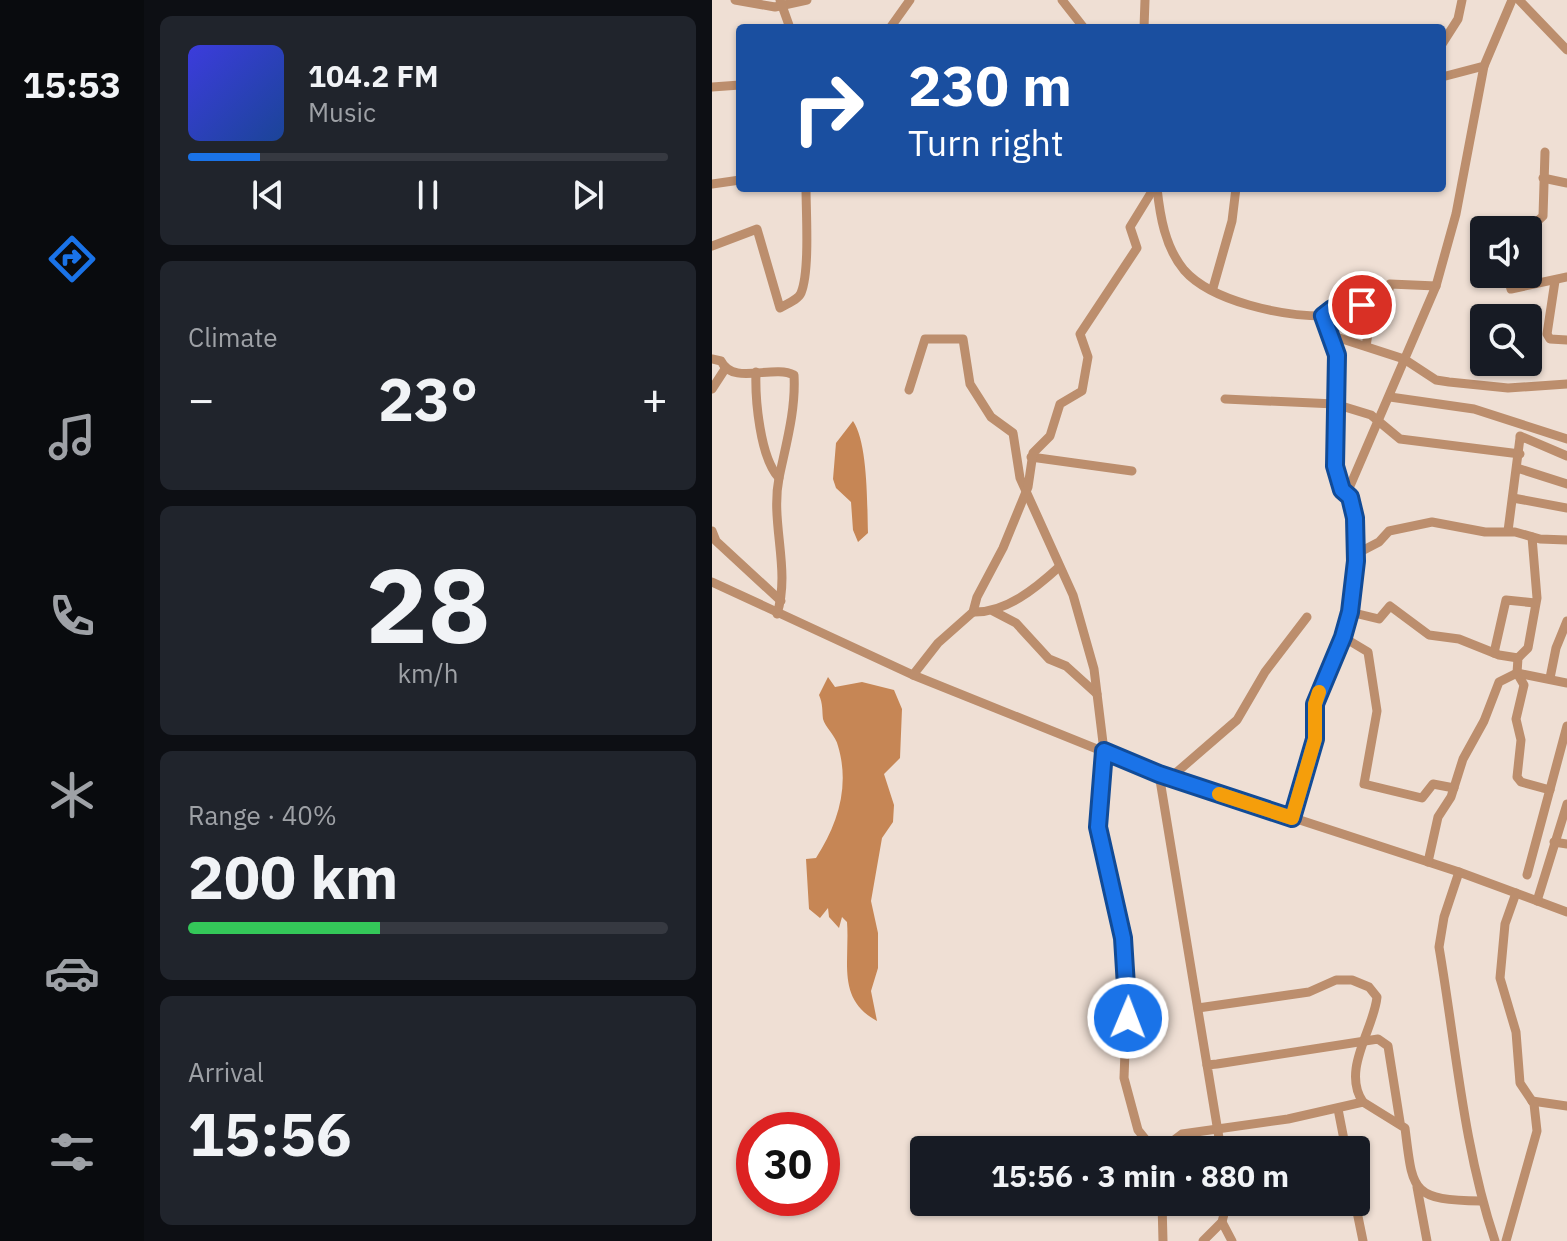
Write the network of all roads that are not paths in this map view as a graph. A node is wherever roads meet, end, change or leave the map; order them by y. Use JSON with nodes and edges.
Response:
{"nodes":[{"id":1,"x":735,"y":0,"type":"edge"},
{"id":2,"x":807,"y":0,"type":"edge"},
{"id":3,"x":910,"y":0,"type":"edge"},
{"id":4,"x":1062,"y":0,"type":"edge"},
{"id":5,"x":1145,"y":0,"type":"edge"},
{"id":6,"x":1462,"y":0,"type":"edge"},
{"id":7,"x":1512,"y":0,"type":"edge"},
{"id":8,"x":1519,"y":0,"type":"edge"},
{"id":9,"x":781,"y":3,"type":"edge"},
{"id":10,"x":789,"y":24,"type":"edge"},
{"id":11,"x":893,"y":24,"type":"edge"},
{"id":12,"x":1081,"y":24,"type":"edge"},
{"id":13,"x":1144,"y":24,"type":"edge"},
{"id":14,"x":1446,"y":38,"type":"edge"},
{"id":15,"x":1567,"y":50,"type":"edge"},
{"id":16,"x":1484,"y":66,"type":"junction"},
{"id":17,"x":1446,"y":76,"type":"edge"},
{"id":18,"x":736,"y":85,"type":"edge"},
{"id":19,"x":712,"y":87,"type":"edge"},
{"id":20,"x":1545,"y":152,"type":"dead end"},
{"id":21,"x":1543,"y":178,"type":"junction"},
{"id":22,"x":736,"y":181,"type":"edge"},
{"id":23,"x":1567,"y":183,"type":"edge"},
{"id":24,"x":712,"y":184,"type":"edge"},
{"id":25,"x":806,"y":192,"type":"edge"},
{"id":26,"x":1152,"y":192,"type":"edge"},
{"id":27,"x":1156,"y":192,"type":"edge"},
{"id":28,"x":1236,"y":192,"type":"edge"},
{"id":29,"x":1542,"y":217,"type":"edge"},
{"id":30,"x":712,"y":246,"type":"edge"},
{"id":31,"x":1567,"y":277,"type":"edge"},
{"id":32,"x":1555,"y":281,"type":"junction"},
{"id":33,"x":1542,"y":283,"type":"edge"},
{"id":34,"x":1436,"y":286,"type":"junction"},
{"id":35,"x":1213,"y":288,"type":"junction"},
{"id":36,"x":1373,"y":303,"type":"junction"},
{"id":37,"x":1323,"y":316,"type":"junction"},
{"id":38,"x":1333,"y":336,"type":"junction"},
{"id":39,"x":1567,"y":340,"type":"edge"},
{"id":40,"x":1366,"y":346,"type":"junction"},
{"id":41,"x":712,"y":359,"type":"edge"},
{"id":42,"x":1404,"y":359,"type":"junction"},
{"id":43,"x":725,"y":369,"type":"junction"},
{"id":44,"x":756,"y":372,"type":"junction"},
{"id":45,"x":1567,"y":384,"type":"edge"},
{"id":46,"x":712,"y":389,"type":"edge"},
{"id":47,"x":909,"y":390,"type":"dead end"},
{"id":48,"x":1390,"y":397,"type":"junction"},
{"id":49,"x":1225,"y":399,"type":"dead end"},
{"id":50,"x":1335,"y":404,"type":"junction"},
{"id":51,"x":1380,"y":420,"type":"junction"},
{"id":52,"x":1520,"y":422,"type":"junction"},
{"id":53,"x":1520,"y":438,"type":"junction"},
{"id":54,"x":1567,"y":439,"type":"edge"},
{"id":55,"x":1520,"y":454,"type":"junction"},
{"id":56,"x":1567,"y":456,"type":"edge"},
{"id":57,"x":1031,"y":457,"type":"junction"},
{"id":58,"x":1517,"y":468,"type":"junction"},
{"id":59,"x":1132,"y":471,"type":"dead end"},
{"id":60,"x":779,"y":478,"type":"junction"},
{"id":61,"x":1567,"y":484,"type":"edge"},
{"id":62,"x":1026,"y":490,"type":"junction"},
{"id":63,"x":1347,"y":493,"type":"junction"},
{"id":64,"x":1513,"y":498,"type":"junction"},
{"id":65,"x":1567,"y":508,"type":"edge"},
{"id":66,"x":712,"y":531,"type":"edge"},
{"id":67,"x":1508,"y":531,"type":"junction"},
{"id":68,"x":1532,"y":537,"type":"junction"},
{"id":69,"x":1567,"y":540,"type":"edge"},
{"id":70,"x":1356,"y":554,"type":"junction"},
{"id":71,"x":1059,"y":567,"type":"junction"},
{"id":72,"x":712,"y":582,"type":"edge"},
{"id":73,"x":781,"y":601,"type":"junction"},
{"id":74,"x":1535,"y":603,"type":"junction"},
{"id":75,"x":993,"y":611,"type":"junction"},
{"id":76,"x":973,"y":612,"type":"junction"},
{"id":77,"x":1350,"y":612,"type":"junction"},
{"id":78,"x":777,"y":614,"type":"junction"},
{"id":79,"x":1307,"y":617,"type":"dead end"},
{"id":80,"x":1567,"y":621,"type":"edge"},
{"id":81,"x":1343,"y":637,"type":"junction"},
{"id":82,"x":1494,"y":653,"type":"junction"},
{"id":83,"x":1518,"y":658,"type":"junction"},
{"id":84,"x":1517,"y":673,"type":"junction"},
{"id":85,"x":913,"y":675,"type":"junction"},
{"id":86,"x":1550,"y":678,"type":"junction"},
{"id":87,"x":1567,"y":683,"type":"edge"},
{"id":88,"x":1097,"y":694,"type":"junction"},
{"id":89,"x":1567,"y":726,"type":"edge"},
{"id":90,"x":1104,"y":751,"type":"junction"},
{"id":91,"x":1159,"y":774,"type":"junction"},
{"id":92,"x":1170,"y":778,"type":"junction"},
{"id":93,"x":1454,"y":788,"type":"junction"},
{"id":94,"x":1550,"y":790,"type":"junction"},
{"id":95,"x":1567,"y":804,"type":"edge"},
{"id":96,"x":1292,"y":818,"type":"junction"},
{"id":97,"x":1554,"y":842,"type":"junction"},
{"id":98,"x":1567,"y":844,"type":"edge"},
{"id":99,"x":1428,"y":862,"type":"junction"},
{"id":100,"x":1459,"y":872,"type":"junction"},
{"id":101,"x":1527,"y":875,"type":"dead end"},
{"id":102,"x":1516,"y":893,"type":"junction"},
{"id":103,"x":1537,"y":901,"type":"junction"},
{"id":104,"x":1567,"y":912,"type":"edge"},
{"id":105,"x":1198,"y":1008,"type":"junction"},
{"id":106,"x":1363,"y":1041,"type":"junction"},
{"id":107,"x":1207,"y":1065,"type":"junction"},
{"id":108,"x":1532,"y":1101,"type":"junction"},
{"id":109,"x":1363,"y":1102,"type":"junction"},
{"id":110,"x":1567,"y":1106,"type":"edge"},
{"id":111,"x":1338,"y":1109,"type":"junction"},
{"id":112,"x":1400,"y":1122,"type":"junction"},
{"id":113,"x":1218,"y":1128,"type":"junction"},
{"id":114,"x":1143,"y":1136,"type":"edge"},
{"id":115,"x":1179,"y":1136,"type":"edge"},
{"id":116,"x":1219,"y":1136,"type":"edge"},
{"id":117,"x":1343,"y":1136,"type":"edge"},
{"id":118,"x":1417,"y":1187,"type":"junction"},
{"id":119,"x":1481,"y":1201,"type":"junction"},
{"id":120,"x":1162,"y":1216,"type":"edge"},
{"id":121,"x":1224,"y":1216,"type":"edge"},
{"id":122,"x":1358,"y":1216,"type":"edge"},
{"id":123,"x":1222,"y":1222,"type":"junction"},
{"id":124,"x":1163,"y":1241,"type":"edge"},
{"id":125,"x":1203,"y":1241,"type":"edge"},
{"id":126,"x":1232,"y":1241,"type":"edge"},
{"id":127,"x":1363,"y":1241,"type":"edge"},
{"id":128,"x":1427,"y":1241,"type":"edge"},
{"id":129,"x":1495,"y":1241,"type":"edge"},
{"id":130,"x":1506,"y":1241,"type":"edge"}],
"edges":[{"from":1,"to":9,"type":"street"},
{"from":2,"to":9,"type":"street"},
{"from":3,"to":11,"type":"street"},
{"from":4,"to":12,"type":"street"},
{"from":5,"to":13,"type":"street"},
{"from":6,"to":14,"type":"street"},
{"from":7,"to":16,"type":"street"},
{"from":8,"to":15,"type":"street"},
{"from":9,"to":10,"type":"street"},
{"from":16,"to":17,"type":"street"},
{"from":16,"to":34,"type":"street"},
{"from":18,"to":19,"type":"street"},
{"from":20,"to":21,"type":"street"},
{"from":21,"to":23,"type":"street"},
{"from":21,"to":29,"type":"street"},
{"from":22,"to":24,"type":"street"},
{"from":25,"to":30,"type":"street"},
{"from":26,"to":57,"type":"street"},
{"from":27,"to":35,"type":"street"},
{"from":28,"to":35,"type":"street"},
{"from":31,"to":32,"type":"street"},
{"from":32,"to":33,"type":"street"},
{"from":32,"to":39,"type":"street"},
{"from":34,"to":36,"type":"street"},
{"from":34,"to":42,"type":"street"},
{"from":35,"to":37,"type":"street"},
{"from":36,"to":37,"type":"street"},
{"from":36,"to":40,"type":"street"},
{"from":37,"to":38,"type":"street"},
{"from":38,"to":40,"type":"street"},
{"from":38,"to":50,"type":"street"},
{"from":40,"to":42,"type":"street"},
{"from":41,"to":43,"type":"street"},
{"from":42,"to":45,"type":"street"},
{"from":42,"to":48,"type":"street"},
{"from":43,"to":44,"type":"street"},
{"from":43,"to":46,"type":"street"},
{"from":44,"to":60,"type":"street"},
{"from":44,"to":60,"type":"street"},
{"from":47,"to":62,"type":"street"},
{"from":48,"to":51,"type":"street"},
{"from":48,"to":52,"type":"street"},
{"from":49,"to":50,"type":"street"},
{"from":50,"to":51,"type":"street"},
{"from":50,"to":63,"type":"street"},
{"from":51,"to":55,"type":"street"},
{"from":51,"to":63,"type":"street"},
{"from":52,"to":53,"type":"street"},
{"from":52,"to":54,"type":"street"},
{"from":53,"to":55,"type":"street"},
{"from":53,"to":56,"type":"street"},
{"from":55,"to":58,"type":"street"},
{"from":57,"to":59,"type":"street"},
{"from":57,"to":62,"type":"street"},
{"from":58,"to":61,"type":"street"},
{"from":58,"to":64,"type":"street"},
{"from":60,"to":73,"type":"street"},
{"from":62,"to":71,"type":"street"},
{"from":62,"to":76,"type":"street"},
{"from":63,"to":70,"type":"street"},
{"from":64,"to":65,"type":"street"},
{"from":64,"to":67,"type":"street"},
{"from":66,"to":73,"type":"street"},
{"from":67,"to":68,"type":"street"},
{"from":67,"to":70,"type":"street"},
{"from":68,"to":69,"type":"street"},
{"from":68,"to":74,"type":"street"},
{"from":70,"to":77,"type":"street"},
{"from":71,"to":75,"type":"street"},
{"from":71,"to":88,"type":"street"},
{"from":72,"to":78,"type":"street"},
{"from":73,"to":78,"type":"street"},
{"from":74,"to":82,"type":"street"},
{"from":74,"to":83,"type":"street"},
{"from":75,"to":76,"type":"street"},
{"from":75,"to":88,"type":"street"},
{"from":76,"to":85,"type":"street"},
{"from":77,"to":81,"type":"street"},
{"from":77,"to":82,"type":"street"},
{"from":78,"to":85,"type":"street"},
{"from":79,"to":92,"type":"street"},
{"from":80,"to":86,"type":"street"},
{"from":81,"to":93,"type":"street"},
{"from":81,"to":96,"type":"street"},
{"from":82,"to":83,"type":"street"},
{"from":83,"to":84,"type":"street"},
{"from":84,"to":86,"type":"street"},
{"from":84,"to":93,"type":"street"},
{"from":84,"to":94,"type":"street"},
{"from":85,"to":90,"type":"street"},
{"from":86,"to":87,"type":"street"},
{"from":88,"to":90,"type":"street"},
{"from":89,"to":94,"type":"street"},
{"from":90,"to":91,"type":"street"},
{"from":90,"to":114,"type":"street"},
{"from":91,"to":92,"type":"street"},
{"from":91,"to":105,"type":"street"},
{"from":92,"to":96,"type":"street"},
{"from":93,"to":99,"type":"street"},
{"from":94,"to":101,"type":"street"},
{"from":95,"to":97,"type":"street"},
{"from":96,"to":99,"type":"street"},
{"from":97,"to":98,"type":"street"},
{"from":97,"to":103,"type":"street"},
{"from":99,"to":100,"type":"street"},
{"from":100,"to":102,"type":"street"},
{"from":100,"to":119,"type":"street"},
{"from":102,"to":103,"type":"street"},
{"from":102,"to":108,"type":"street"},
{"from":103,"to":104,"type":"street"},
{"from":105,"to":106,"type":"street"},
{"from":105,"to":107,"type":"street"},
{"from":106,"to":107,"type":"street"},
{"from":106,"to":109,"type":"street"},
{"from":106,"to":112,"type":"street"},
{"from":107,"to":113,"type":"street"},
{"from":108,"to":110,"type":"street"},
{"from":108,"to":130,"type":"street"},
{"from":109,"to":111,"type":"street"},
{"from":109,"to":112,"type":"street"},
{"from":111,"to":113,"type":"street"},
{"from":111,"to":117,"type":"street"},
{"from":112,"to":118,"type":"street"},
{"from":113,"to":115,"type":"street"},
{"from":113,"to":116,"type":"street"},
{"from":118,"to":119,"type":"street"},
{"from":118,"to":128,"type":"street"},
{"from":119,"to":129,"type":"street"},
{"from":120,"to":124,"type":"street"},
{"from":121,"to":123,"type":"street"},
{"from":122,"to":127,"type":"street"},
{"from":123,"to":125,"type":"street"},
{"from":123,"to":126,"type":"street"}]}
